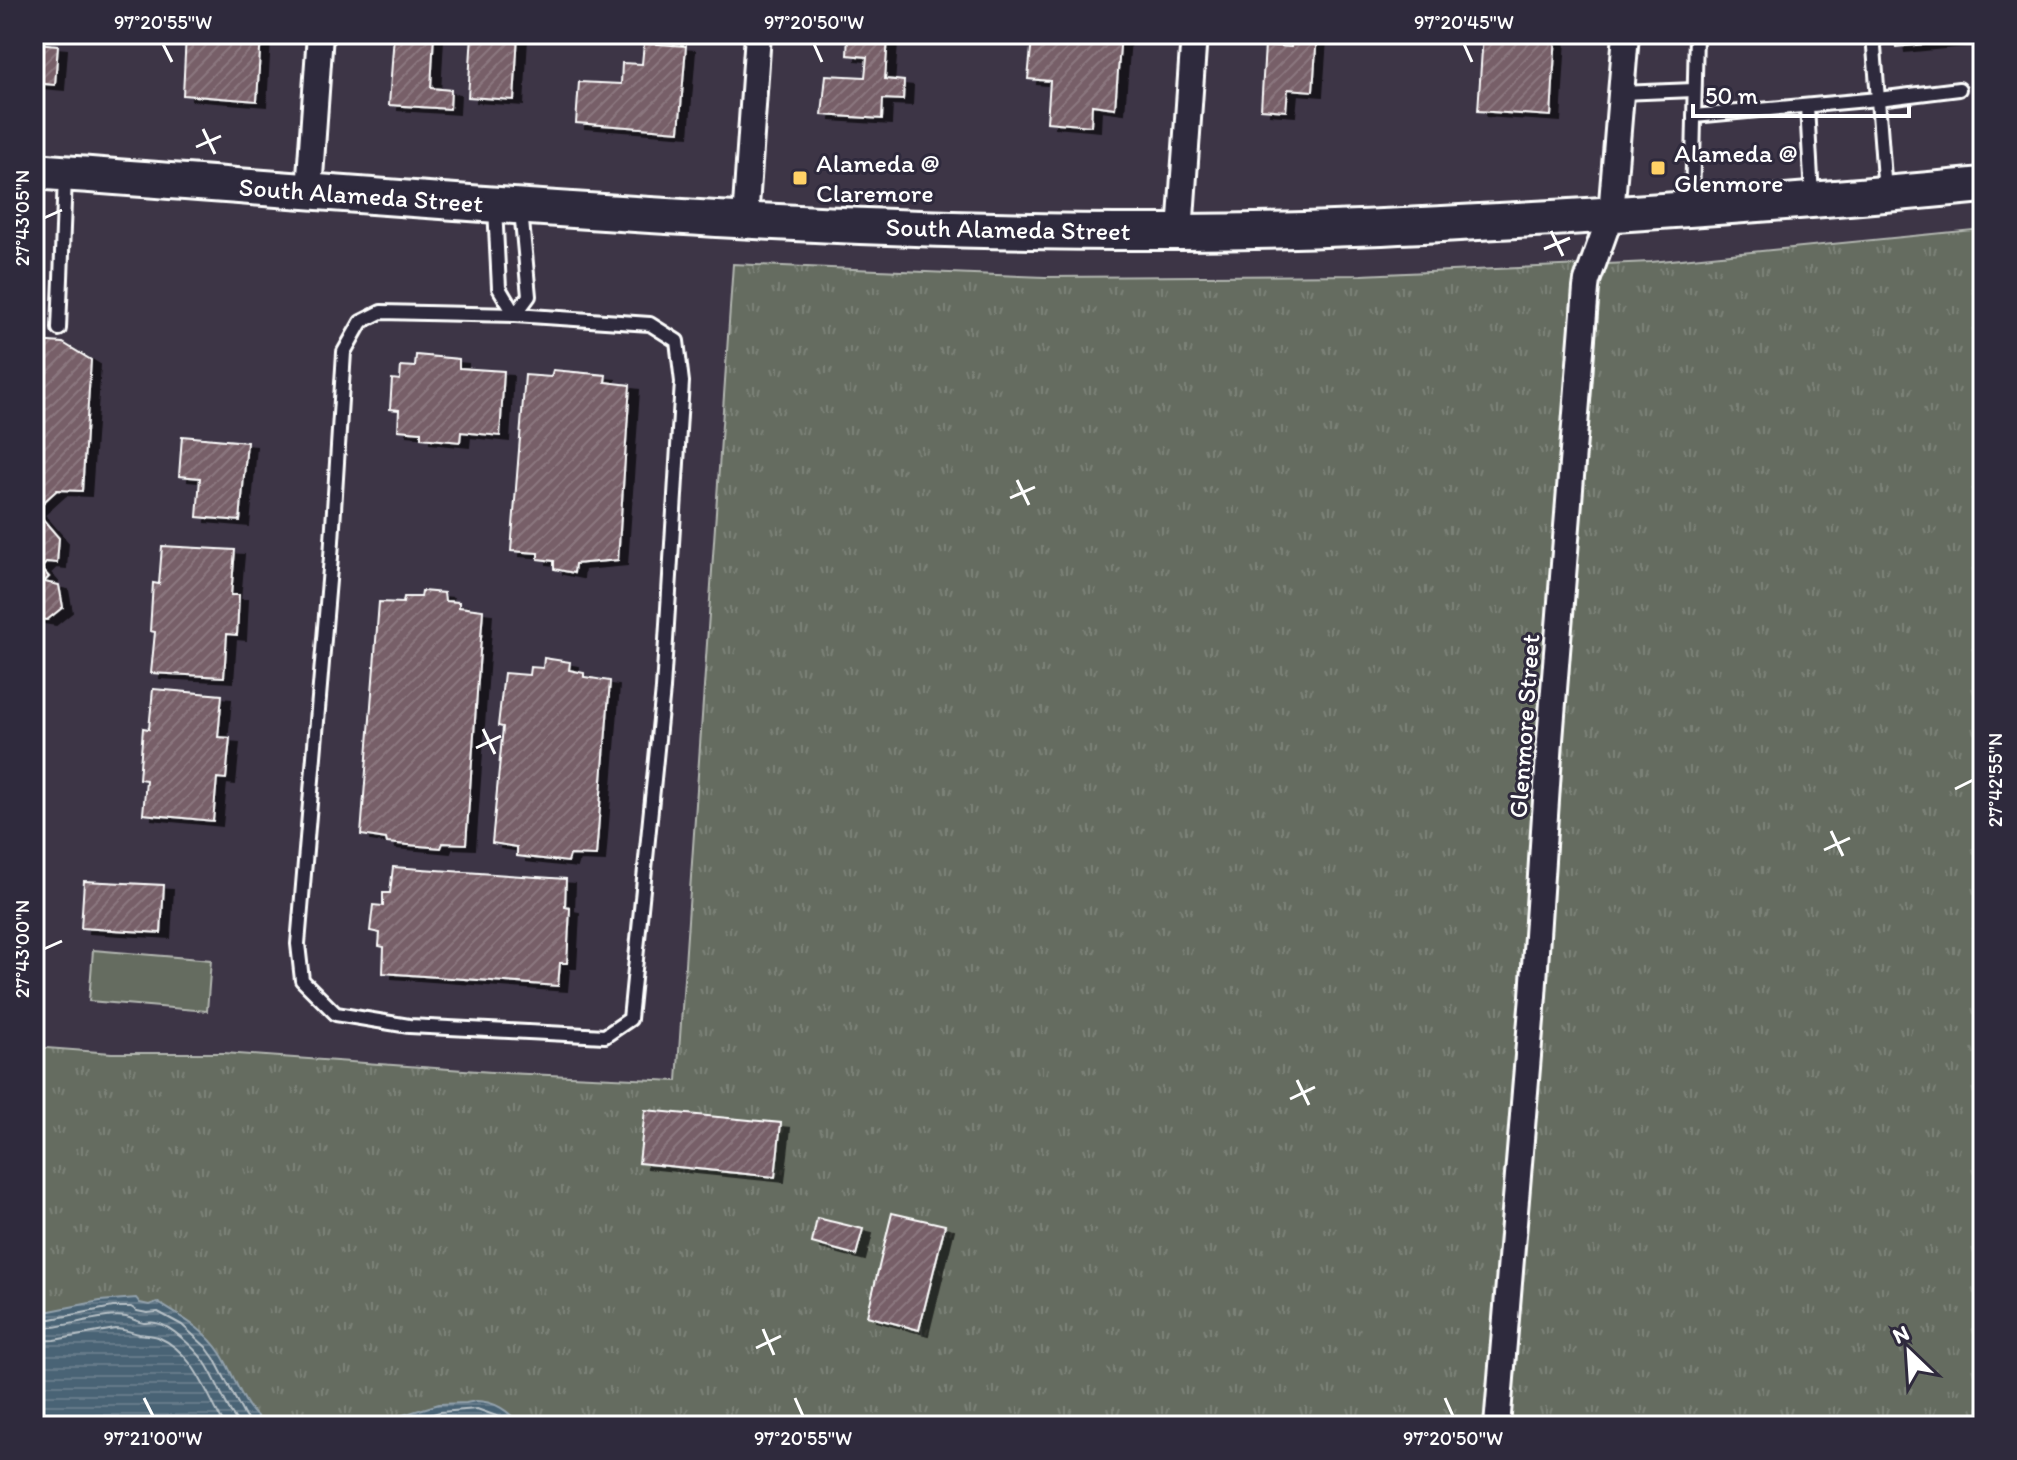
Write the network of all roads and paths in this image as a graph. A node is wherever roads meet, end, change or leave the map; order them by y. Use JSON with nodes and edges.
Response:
{"nodes":[{"id":1,"x":320,"y":34,"type":"edge"},
{"id":2,"x":758,"y":34,"type":"edge"},
{"id":3,"x":1194,"y":34,"type":"edge"},
{"id":4,"x":1626,"y":34,"type":"edge"},
{"id":5,"x":1696,"y":34,"type":"edge"},
{"id":6,"x":1873,"y":34,"type":"edge"},
{"id":7,"x":1959,"y":89,"type":"dead end"},
{"id":8,"x":1694,"y":90,"type":"junction"},
{"id":9,"x":1621,"y":93,"type":"junction"},
{"id":10,"x":1878,"y":99,"type":"junction"},
{"id":11,"x":1807,"y":106,"type":"junction"},
{"id":12,"x":1694,"y":116,"type":"junction"},
{"id":13,"x":50,"y":172,"type":"edge"},
{"id":14,"x":1983,"y":185,"type":"edge"},
{"id":15,"x":309,"y":191,"type":"junction"},
{"id":16,"x":1886,"y":195,"type":"junction"},
{"id":17,"x":1812,"y":201,"type":"junction"},
{"id":18,"x":508,"y":206,"type":"junction"},
{"id":19,"x":1692,"y":209,"type":"junction"},
{"id":20,"x":1611,"y":214,"type":"junction"},
{"id":21,"x":745,"y":221,"type":"junction"},
{"id":22,"x":1180,"y":232,"type":"junction"},
{"id":23,"x":515,"y":315,"type":"junction"},
{"id":24,"x":59,"y":329,"type":"dead end"},
{"id":25,"x":1497,"y":1426,"type":"edge"}],
"edges":[{"from":1,"to":15,"type":"street"},
{"from":2,"to":21,"type":"street"},
{"from":3,"to":22,"type":"street"},
{"from":4,"to":9,"type":"street","name":"Glenmore Street"},
{"from":5,"to":8,"type":"lane"},
{"from":6,"to":10,"type":"lane"},
{"from":7,"to":10,"type":"lane"},
{"from":8,"to":9,"type":"lane"},
{"from":8,"to":12,"type":"lane"},
{"from":9,"to":20,"type":"street","name":"Glenmore Street"},
{"from":10,"to":11,"type":"lane"},
{"from":10,"to":16,"type":"lane"},
{"from":11,"to":12,"type":"lane"},
{"from":11,"to":17,"type":"lane"},
{"from":12,"to":19,"type":"lane"},
{"from":13,"to":15,"type":"main road","name":"South Alameda Street"},
{"from":13,"to":24,"type":"lane"},
{"from":14,"to":16,"type":"main road","name":"South Alameda Street"},
{"from":15,"to":18,"type":"main road","name":"South Alameda Street"},
{"from":16,"to":17,"type":"main road","name":"South Alameda Street"},
{"from":17,"to":19,"type":"main road","name":"South Alameda Street"},
{"from":18,"to":21,"type":"main road","name":"South Alameda Street"},
{"from":18,"to":23,"type":"lane"},
{"from":18,"to":23,"type":"lane"},
{"from":19,"to":20,"type":"main road","name":"South Alameda Street"},
{"from":20,"to":22,"type":"main road","name":"South Alameda Street"},
{"from":20,"to":25,"type":"street","name":"Glenmore Street"},
{"from":21,"to":22,"type":"main road","name":"South Alameda Street"},
{"from":23,"to":23,"type":"lane"}]}
